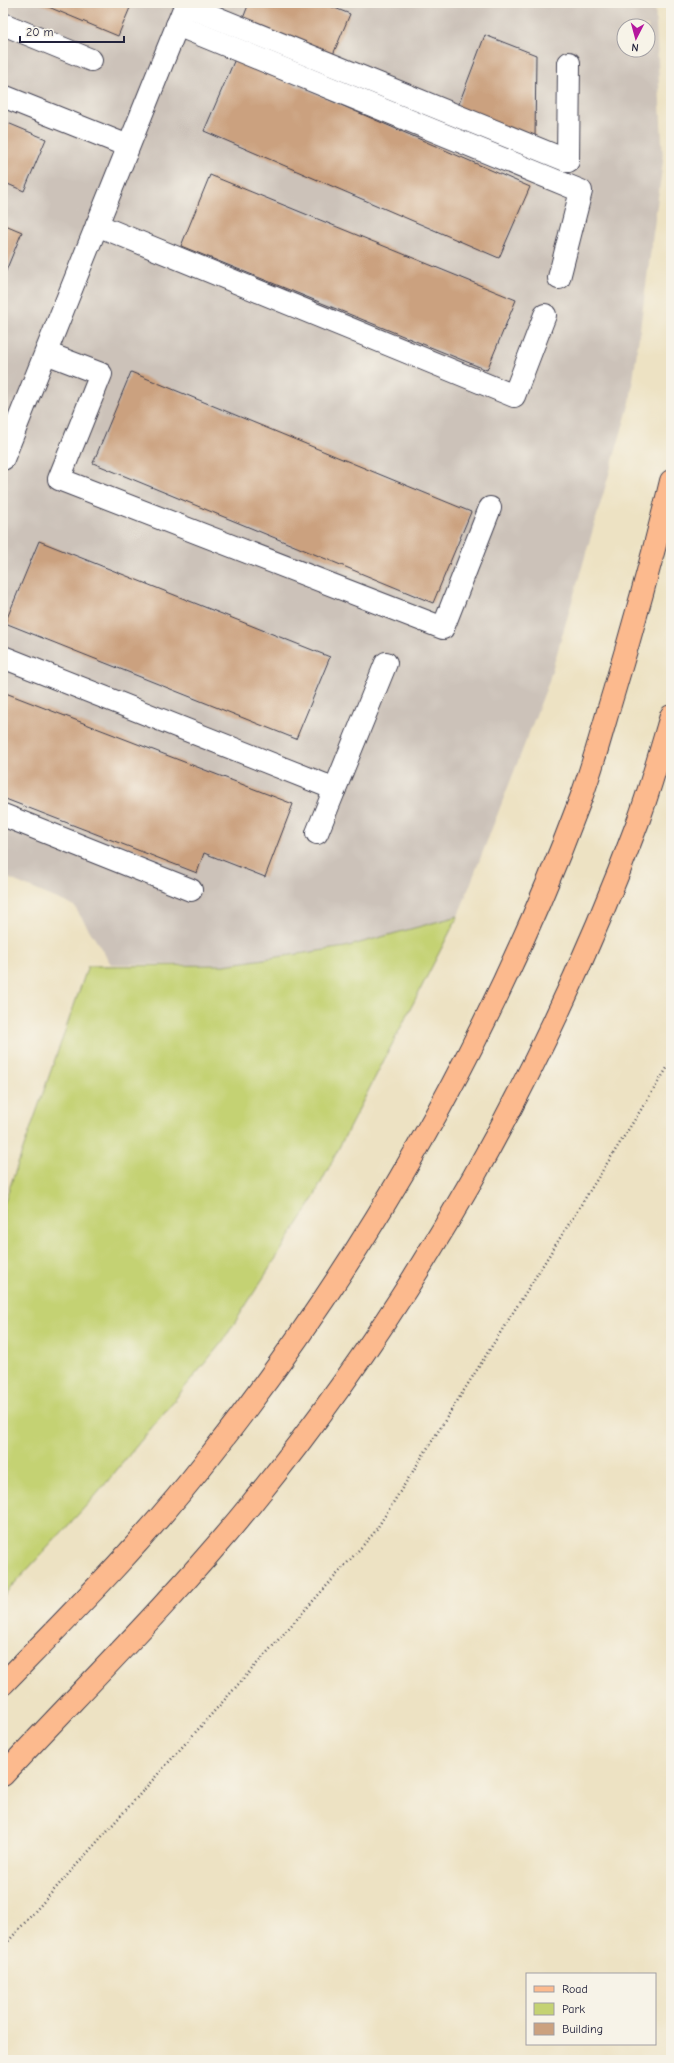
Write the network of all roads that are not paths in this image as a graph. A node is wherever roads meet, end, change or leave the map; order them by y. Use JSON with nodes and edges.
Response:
{"nodes":[{"id":1,"x":182,"y":11,"type":"edge"},
{"id":2,"x":3,"y":24,"type":"edge"},
{"id":3,"x":91,"y":60,"type":"dead end"},
{"id":4,"x":569,"y":63,"type":"dead end"},
{"id":5,"x":3,"y":96,"type":"edge"},
{"id":6,"x":128,"y":146,"type":"junction"},
{"id":7,"x":97,"y":225,"type":"junction"},
{"id":8,"x":559,"y":278,"type":"dead end"},
{"id":9,"x":545,"y":315,"type":"dead end"},
{"id":10,"x":46,"y":353,"type":"junction"},
{"id":11,"x":3,"y":459,"type":"edge"},
{"id":12,"x":671,"y":481,"type":"edge"},
{"id":13,"x":490,"y":508,"type":"dead end"},
{"id":14,"x":3,"y":657,"type":"edge"},
{"id":15,"x":386,"y":663,"type":"dead end"},
{"id":16,"x":671,"y":716,"type":"edge"},
{"id":17,"x":335,"y":789,"type":"junction"},
{"id":18,"x":3,"y":816,"type":"edge"},
{"id":19,"x":317,"y":834,"type":"dead end"},
{"id":20,"x":191,"y":890,"type":"dead end"},
{"id":21,"x":3,"y":1684,"type":"edge"},
{"id":22,"x":3,"y":1775,"type":"edge"}],
"edges":[{"from":1,"to":4,"type":"street"},
{"from":1,"to":6,"type":"street"},
{"from":1,"to":8,"type":"street"},
{"from":2,"to":3,"type":"street"},
{"from":5,"to":6,"type":"street"},
{"from":6,"to":7,"type":"street"},
{"from":7,"to":9,"type":"street"},
{"from":7,"to":10,"type":"street"},
{"from":10,"to":11,"type":"street"},
{"from":10,"to":13,"type":"street"},
{"from":12,"to":21,"type":"main road"},
{"from":14,"to":17,"type":"street"},
{"from":15,"to":17,"type":"street"},
{"from":16,"to":22,"type":"main road"},
{"from":17,"to":19,"type":"street"},
{"from":18,"to":20,"type":"street"}]}
